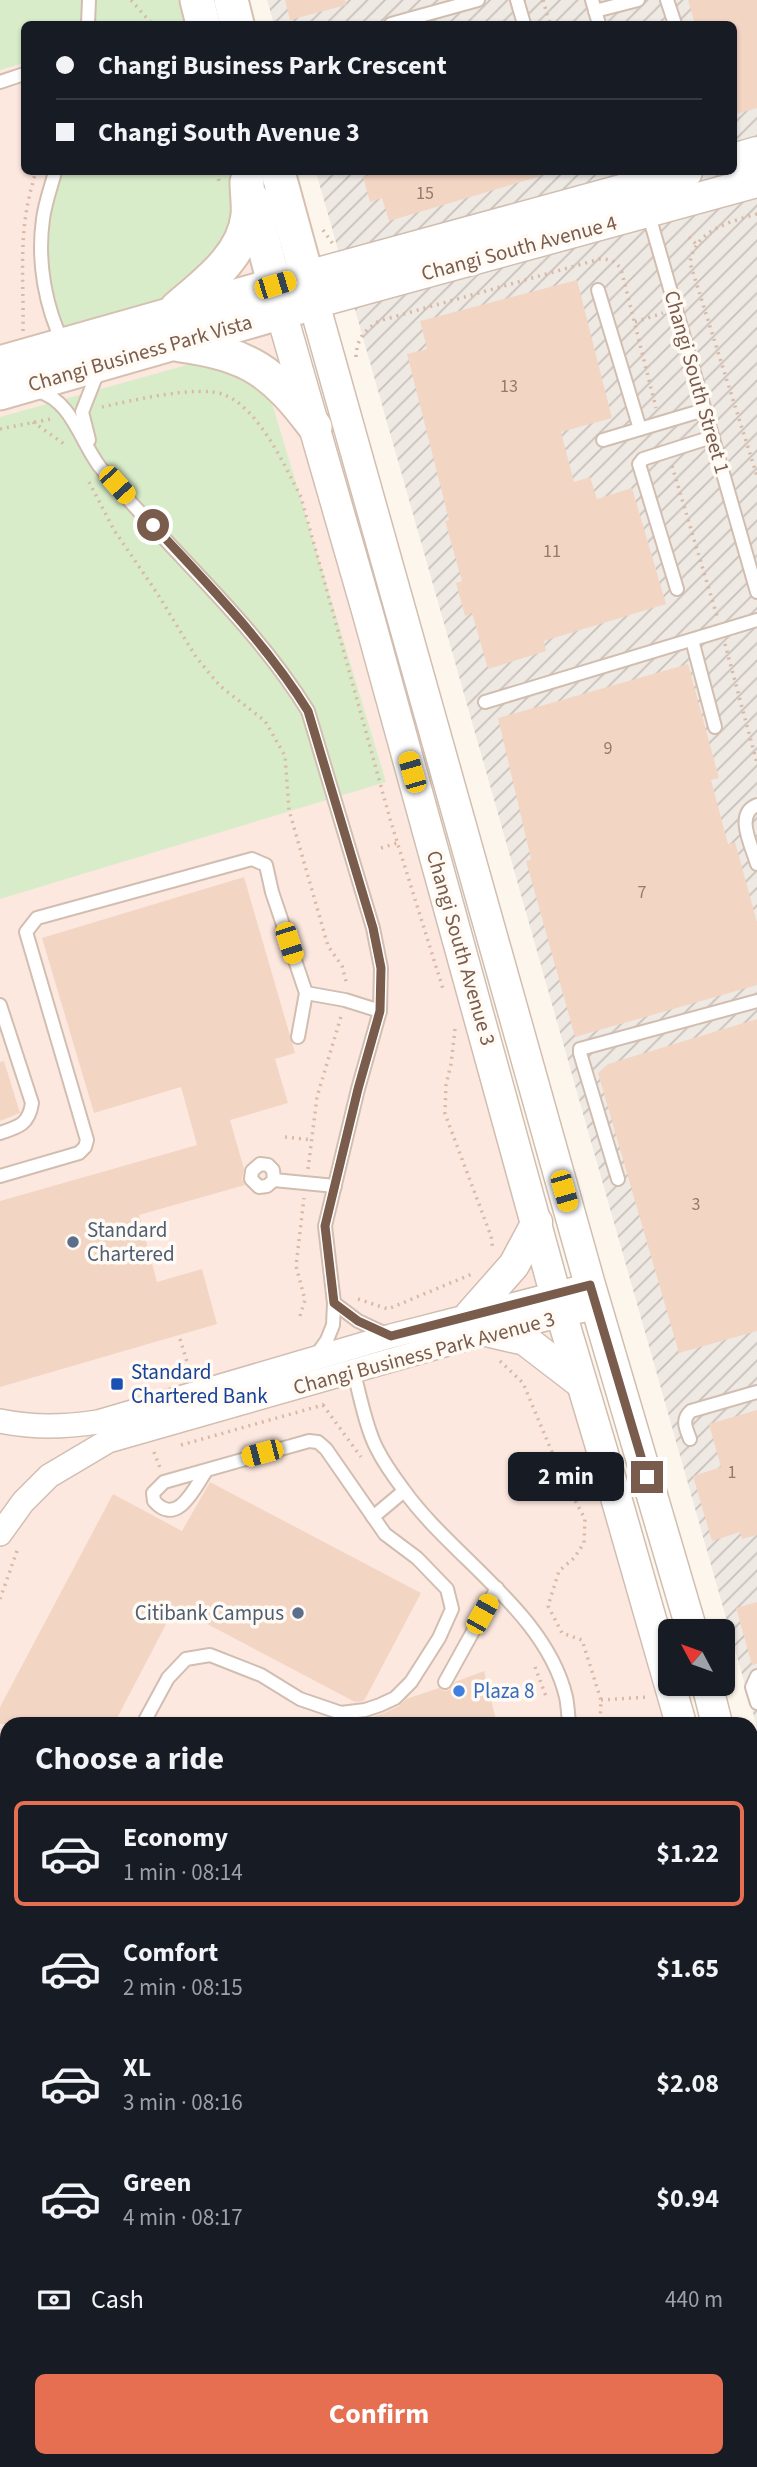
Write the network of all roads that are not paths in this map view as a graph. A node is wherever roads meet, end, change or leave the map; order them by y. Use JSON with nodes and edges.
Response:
{"nodes":[{"id":1,"x":89,"y":0,"type":"edge"},
{"id":2,"x":197,"y":0,"type":"edge"},
{"id":3,"x":231,"y":0,"type":"edge"},
{"id":4,"x":478,"y":0,"type":"edge"},
{"id":5,"x":517,"y":0,"type":"edge"},
{"id":6,"x":638,"y":0,"type":"edge"},
{"id":7,"x":667,"y":0,"type":"edge"},
{"id":8,"x":594,"y":6,"type":"edge"},
{"id":9,"x":89,"y":21,"type":"edge"},
{"id":10,"x":202,"y":21,"type":"edge"},
{"id":11,"x":236,"y":21,"type":"edge"},
{"id":12,"x":402,"y":21,"type":"edge"},
{"id":13,"x":523,"y":21,"type":"edge"},
{"id":14,"x":674,"y":21,"type":"edge"},
{"id":15,"x":21,"y":75,"type":"edge"},
{"id":16,"x":0,"y":82,"type":"edge"},
{"id":17,"x":757,"y":152,"type":"edge"},
{"id":18,"x":737,"y":158,"type":"edge"},
{"id":19,"x":54,"y":175,"type":"edge"},
{"id":20,"x":279,"y":175,"type":"edge"},
{"id":21,"x":681,"y":175,"type":"edge"},
{"id":22,"x":232,"y":179,"type":"edge"},
{"id":23,"x":757,"y":182,"type":"edge"},
{"id":24,"x":642,"y":193,"type":"edge"},
{"id":25,"x":310,"y":290,"type":"junction"},
{"id":26,"x":598,"y":290,"type":"dead end"},
{"id":27,"x":278,"y":298,"type":"junction"},
{"id":28,"x":172,"y":328,"type":"junction"},
{"id":29,"x":68,"y":358,"type":"junction"},
{"id":30,"x":0,"y":363,"type":"edge"},
{"id":31,"x":106,"y":364,"type":"junction"},
{"id":32,"x":12,"y":390,"type":"edge"},
{"id":33,"x":704,"y":410,"type":"junction"},
{"id":34,"x":76,"y":414,"type":"junction"},
{"id":35,"x":315,"y":427,"type":"junction"},
{"id":36,"x":640,"y":429,"type":"junction"},
{"id":37,"x":712,"y":438,"type":"junction"},
{"id":38,"x":603,"y":440,"type":"dead end"},
{"id":39,"x":677,"y":589,"type":"dead end"},
{"id":40,"x":757,"y":592,"type":"edge"},
{"id":41,"x":757,"y":620,"type":"edge"},
{"id":42,"x":692,"y":640,"type":"junction"},
{"id":43,"x":485,"y":702,"type":"dead end"},
{"id":44,"x":715,"y":727,"type":"dead end"},
{"id":45,"x":757,"y":804,"type":"edge"},
{"id":46,"x":757,"y":864,"type":"edge"},
{"id":47,"x":306,"y":993,"type":"junction"},
{"id":48,"x":757,"y":1001,"type":"edge"},
{"id":49,"x":0,"y":1004,"type":"edge"},
{"id":50,"x":380,"y":1011,"type":"junction"},
{"id":51,"x":298,"y":1037,"type":"dead end"},
{"id":52,"x":0,"y":1133,"type":"edge"},
{"id":53,"x":0,"y":1176,"type":"edge"},
{"id":54,"x":618,"y":1179,"type":"dead end"},
{"id":55,"x":274,"y":1180,"type":"dead end"},
{"id":56,"x":335,"y":1186,"type":"junction"},
{"id":57,"x":537,"y":1222,"type":"junction"},
{"id":58,"x":594,"y":1296,"type":"junction"},
{"id":59,"x":334,"y":1303,"type":"junction"},
{"id":60,"x":559,"y":1304,"type":"junction"},
{"id":61,"x":486,"y":1335,"type":"junction"},
{"id":62,"x":391,"y":1336,"type":"junction"},
{"id":63,"x":314,"y":1358,"type":"junction"},
{"id":64,"x":354,"y":1373,"type":"junction"},
{"id":65,"x":581,"y":1383,"type":"junction"},
{"id":66,"x":757,"y":1392,"type":"edge"},
{"id":67,"x":0,"y":1421,"type":"edge"},
{"id":68,"x":690,"y":1439,"type":"dead end"},
{"id":69,"x":206,"y":1471,"type":"dead end"},
{"id":70,"x":404,"y":1491,"type":"junction"},
{"id":71,"x":373,"y":1517,"type":"junction"},
{"id":72,"x":0,"y":1534,"type":"edge"},
{"id":73,"x":497,"y":1588,"type":"junction"},
{"id":74,"x":688,"y":1619,"type":"edge"},
{"id":75,"x":757,"y":1676,"type":"edge"},
{"id":76,"x":444,"y":1682,"type":"dead end"},
{"id":77,"x":710,"y":1696,"type":"edge"},
{"id":78,"x":757,"y":1703,"type":"edge"},
{"id":79,"x":147,"y":1717,"type":"edge"},
{"id":80,"x":568,"y":1717,"type":"edge"},
{"id":81,"x":679,"y":1717,"type":"edge"},
{"id":82,"x":715,"y":1717,"type":"edge"}],
"edges":[{"from":1,"to":9,"type":"lane"},
{"from":2,"to":10,"type":"main road"},
{"from":3,"to":11,"type":"main road"},
{"from":4,"to":12,"type":"lane"},
{"from":5,"to":13,"type":"lane"},
{"from":6,"to":8,"type":"lane"},
{"from":7,"to":14,"type":"lane"},
{"from":15,"to":16,"type":"lane"},
{"from":17,"to":18,"type":"street"},
{"from":19,"to":29,"type":"lane"},
{"from":20,"to":25,"type":"main road","name":"Changi South Avenue 3"},
{"from":21,"to":24,"type":"street","name":"Changi South Avenue 4"},
{"from":22,"to":27,"type":"main road","name":"Changi South Avenue 3"},
{"from":22,"to":28,"type":"main road"},
{"from":23,"to":24,"type":"street","name":"Changi South Avenue 4"},
{"from":24,"to":25,"type":"street","name":"Changi South Avenue 4"},
{"from":24,"to":33,"type":"lane","name":"Changi South Street 1"},
{"from":25,"to":27,"type":"main road","name":"Changi South Avenue 4"},
{"from":25,"to":58,"type":"street","name":"Changi South Avenue 3"},
{"from":26,"to":36,"type":"lane"},
{"from":27,"to":28,"type":"main road","name":"Changi Business Park Vista"},
{"from":27,"to":35,"type":"street","name":"Changi South Avenue 3"},
{"from":28,"to":29,"type":"main road","name":"Changi Business Park Vista"},
{"from":28,"to":31,"type":"main road","name":"Changi Business Park Vista"},
{"from":28,"to":35,"type":"main road"},
{"from":29,"to":30,"type":"main road","name":"Changi Business Park Vista"},
{"from":29,"to":31,"type":"main road","name":"Changi Business Park Vista"},
{"from":29,"to":32,"type":"main road","name":"Changi Business Park Vista"},
{"from":31,"to":34,"type":"lane"},
{"from":32,"to":34,"type":"lane"},
{"from":33,"to":36,"type":"lane"},
{"from":33,"to":37,"type":"lane","name":"Changi South Street 1"},
{"from":34,"to":50,"type":"lane"},
{"from":35,"to":57,"type":"street","name":"Changi South Avenue 3"},
{"from":36,"to":38,"type":"lane"},
{"from":37,"to":39,"type":"lane"},
{"from":37,"to":40,"type":"lane","name":"Changi South Street 1"},
{"from":41,"to":42,"type":"lane"},
{"from":42,"to":43,"type":"lane"},
{"from":42,"to":44,"type":"lane"},
{"from":45,"to":46,"type":"lane"},
{"from":47,"to":50,"type":"lane"},
{"from":47,"to":51,"type":"lane"},
{"from":47,"to":53,"type":"lane"},
{"from":48,"to":54,"type":"lane"},
{"from":49,"to":52,"type":"lane"},
{"from":50,"to":56,"type":"lane"},
{"from":55,"to":56,"type":"lane"},
{"from":56,"to":59,"type":"lane"},
{"from":57,"to":60,"type":"street","name":"Changi South Avenue 3"},
{"from":57,"to":61,"type":"street"},
{"from":58,"to":60,"type":"street","name":"Changi Business Park Avenue 3"},
{"from":58,"to":74,"type":"street","name":"Changi South Avenue 3"},
{"from":59,"to":62,"type":"lane"},
{"from":59,"to":63,"type":"lane"},
{"from":60,"to":61,"type":"street","name":"Changi Business Park Avenue 3"},
{"from":60,"to":65,"type":"street","name":"Changi South Avenue 3"},
{"from":61,"to":62,"type":"street","name":"Changi Business Park Avenue 3"},
{"from":61,"to":64,"type":"street","name":"Changi Business Park Avenue 3"},
{"from":61,"to":65,"type":"street"},
{"from":62,"to":63,"type":"street","name":"Changi Business Park Avenue 3"},
{"from":63,"to":67,"type":"street","name":"Changi Business Park Avenue 3"},
{"from":64,"to":70,"type":"lane"},
{"from":64,"to":72,"type":"street","name":"Changi Business Park Avenue 3"},
{"from":65,"to":81,"type":"street","name":"Changi South Avenue 3"},
{"from":66,"to":68,"type":"lane"},
{"from":69,"to":71,"type":"lane"},
{"from":70,"to":71,"type":"lane"},
{"from":70,"to":73,"type":"lane"},
{"from":71,"to":79,"type":"lane"},
{"from":73,"to":76,"type":"lane"},
{"from":73,"to":80,"type":"lane"},
{"from":75,"to":78,"type":"lane"},
{"from":77,"to":82,"type":"street"}]}
